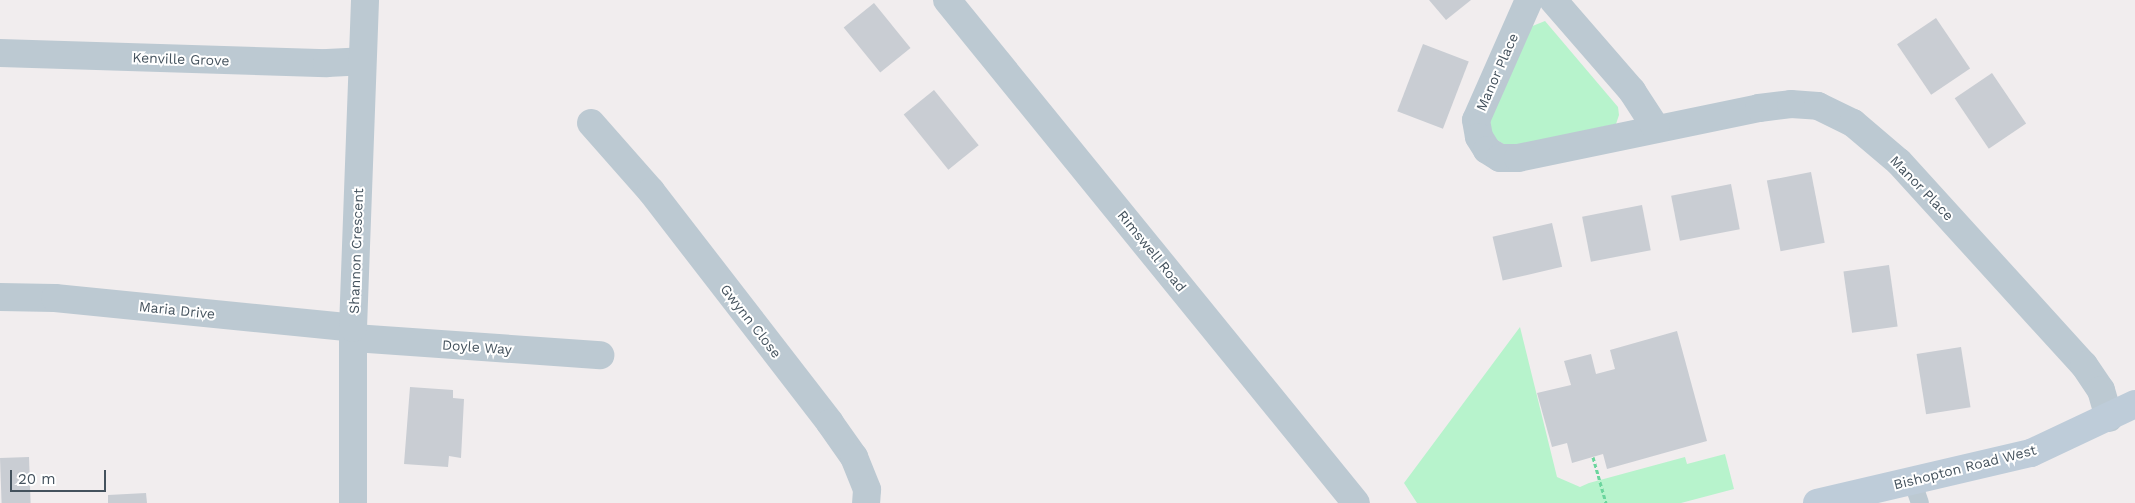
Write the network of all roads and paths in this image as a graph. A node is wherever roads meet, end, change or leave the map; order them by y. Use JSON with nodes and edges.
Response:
{"nodes":[{"id":1,"x":365,"y":0,"type":"edge"},
{"id":2,"x":947,"y":0,"type":"edge"},
{"id":3,"x":1529,"y":0,"type":"edge"},
{"id":4,"x":1553,"y":0,"type":"edge"},
{"id":5,"x":0,"y":53,"type":"edge"},
{"id":6,"x":362,"y":61,"type":"junction"},
{"id":7,"x":592,"y":123,"type":"dead end"},
{"id":8,"x":1656,"y":128,"type":"junction"},
{"id":9,"x":0,"y":297,"type":"edge"},
{"id":10,"x":353,"y":333,"type":"junction"},
{"id":11,"x":600,"y":355,"type":"dead end"},
{"id":12,"x":2135,"y":404,"type":"edge"},
{"id":13,"x":2109,"y":418,"type":"junction"},
{"id":14,"x":1593,"y":457,"type":"dead end"},
{"id":15,"x":1916,"y":492,"type":"edge"},
{"id":16,"x":353,"y":503,"type":"edge"},
{"id":17,"x":866,"y":503,"type":"edge"},
{"id":18,"x":1356,"y":503,"type":"edge"},
{"id":19,"x":1606,"y":503,"type":"edge"},
{"id":20,"x":1817,"y":503,"type":"edge"}],
"edges":[{"from":1,"to":6,"type":"street","name":"Shannon Crescent"},
{"from":2,"to":18,"type":"street","name":"Rimswell Road"},
{"from":3,"to":8,"type":"street","name":"Manor Place"},
{"from":4,"to":8,"type":"street"},
{"from":5,"to":6,"type":"street","name":"Kenville Grove"},
{"from":6,"to":10,"type":"street","name":"Shannon Crescent"},
{"from":7,"to":17,"type":"street","name":"Gwynn Close"},
{"from":8,"to":13,"type":"street","name":"Manor Place"},
{"from":9,"to":10,"type":"street","name":"Maria Drive"},
{"from":10,"to":11,"type":"street","name":"Doyle Way"},
{"from":10,"to":16,"type":"street","name":"Shannon Crescent"},
{"from":12,"to":13,"type":"street","name":"Bishopton Road West"},
{"from":13,"to":15,"type":"street","name":"Bishopton Road West"},
{"from":14,"to":19,"type":"path"},
{"from":15,"to":20,"type":"street","name":"Bishopton Road West"}]}
